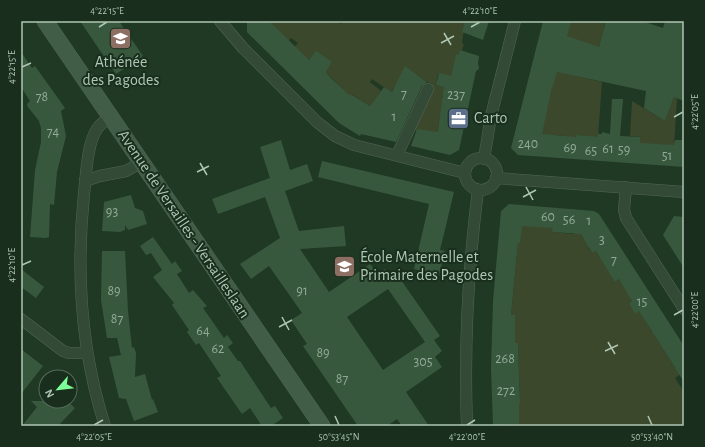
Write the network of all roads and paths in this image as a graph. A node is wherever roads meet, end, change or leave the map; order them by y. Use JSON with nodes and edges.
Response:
{"nodes":[{"id":1,"x":45,"y":21,"type":"edge"},
{"id":2,"x":516,"y":21,"type":"edge"},
{"id":3,"x":224,"y":23,"type":"edge"},
{"id":4,"x":428,"y":89,"type":"dead end"},
{"id":5,"x":110,"y":117,"type":"junction"},
{"id":6,"x":397,"y":155,"type":"junction"},
{"id":7,"x":484,"y":159,"type":"junction"},
{"id":8,"x":142,"y":162,"type":"junction"},
{"id":9,"x":465,"y":173,"type":"junction"},
{"id":10,"x":496,"y":178,"type":"junction"},
{"id":11,"x":85,"y":182,"type":"junction"},
{"id":12,"x":626,"y":187,"type":"junction"},
{"id":13,"x":478,"y":190,"type":"junction"},
{"id":14,"x":684,"y":192,"type":"edge"},
{"id":15,"x":684,"y":309,"type":"edge"},
{"id":16,"x":21,"y":319,"type":"edge"},
{"id":17,"x":88,"y":353,"type":"junction"},
{"id":18,"x":104,"y":426,"type":"edge"},
{"id":19,"x":322,"y":426,"type":"edge"},
{"id":20,"x":467,"y":426,"type":"edge"}],
"edges":[{"from":1,"to":5,"type":"street","name":"Avenue de Versailles - Versailleslaan"},
{"from":2,"to":7,"type":"street"},
{"from":3,"to":6,"type":"street"},
{"from":4,"to":6,"type":"street"},
{"from":5,"to":8,"type":"street","name":"Avenue de Versailles - Versailleslaan"},
{"from":5,"to":11,"type":"street"},
{"from":6,"to":9,"type":"street"},
{"from":7,"to":9,"type":"street"},
{"from":7,"to":10,"type":"street"},
{"from":8,"to":11,"type":"street"},
{"from":8,"to":19,"type":"street","name":"Avenue de Versailles - Versailleslaan"},
{"from":9,"to":13,"type":"street"},
{"from":10,"to":12,"type":"street"},
{"from":10,"to":13,"type":"street"},
{"from":11,"to":17,"type":"street"},
{"from":12,"to":14,"type":"street"},
{"from":12,"to":15,"type":"street"},
{"from":13,"to":20,"type":"street"},
{"from":16,"to":17,"type":"street"},
{"from":17,"to":18,"type":"street"}]}
